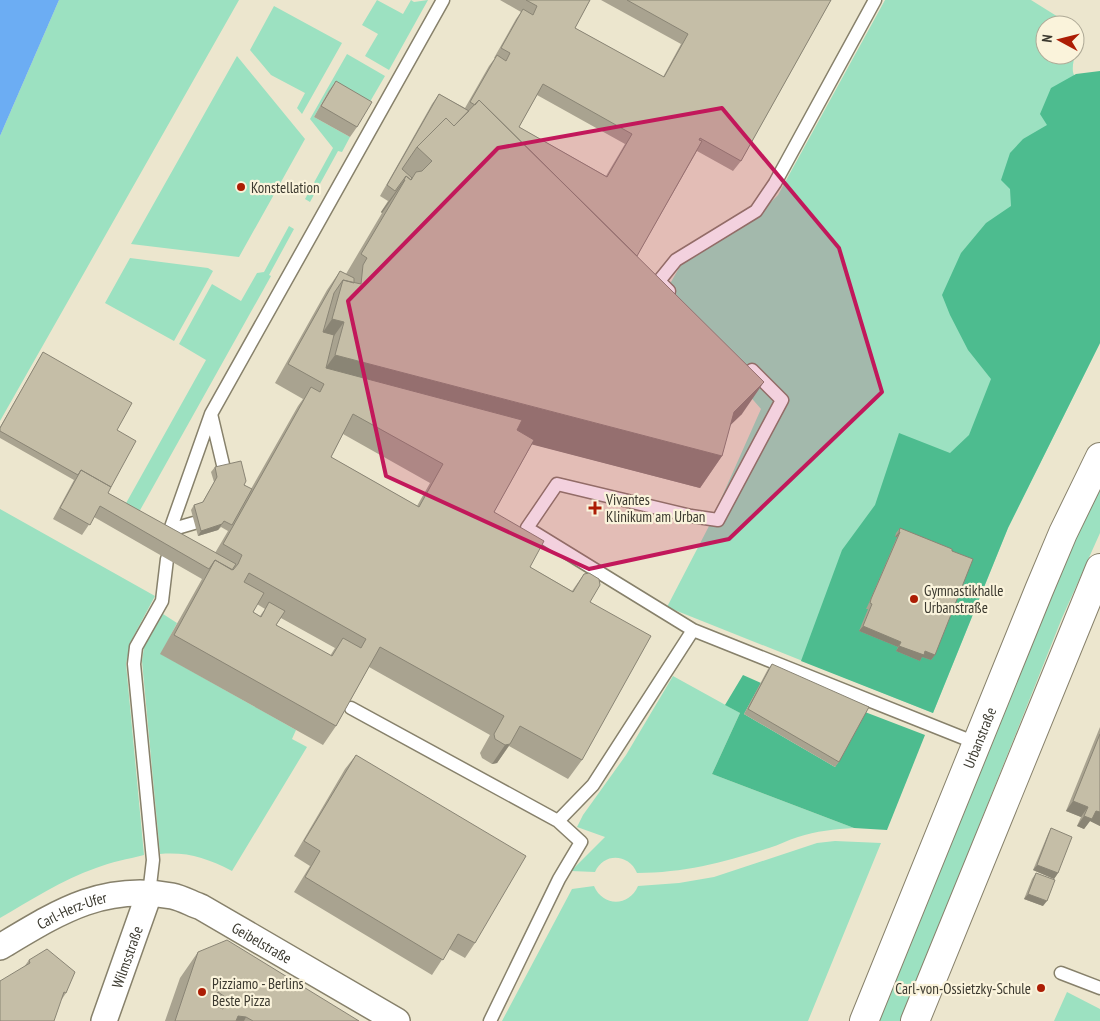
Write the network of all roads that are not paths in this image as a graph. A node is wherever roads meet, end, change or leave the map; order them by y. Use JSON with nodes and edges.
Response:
{"nodes":[{"id":1,"x":443,"y":0,"type":"edge"},
{"id":2,"x":875,"y":0,"type":"edge"},
{"id":3,"x":679,"y":299,"type":"edge"},
{"id":4,"x":741,"y":359,"type":"edge"},
{"id":5,"x":211,"y":414,"type":"junction"},
{"id":6,"x":1100,"y":457,"type":"edge"},
{"id":7,"x":224,"y":469,"type":"edge"},
{"id":8,"x":194,"y":523,"type":"dead end"},
{"id":9,"x":166,"y":559,"type":"edge"},
{"id":10,"x":1100,"y":568,"type":"edge"},
{"id":11,"x":693,"y":630,"type":"junction"},
{"id":12,"x":351,"y":708,"type":"edge"},
{"id":13,"x":976,"y":743,"type":"junction"},
{"id":14,"x":558,"y":821,"type":"junction"},
{"id":15,"x":149,"y":894,"type":"junction"},
{"id":16,"x":0,"y":947,"type":"edge"},
{"id":17,"x":1061,"y":973,"type":"dead end"},
{"id":18,"x":1100,"y":988,"type":"edge"},
{"id":19,"x":104,"y":1021,"type":"edge"},
{"id":20,"x":397,"y":1021,"type":"edge"},
{"id":21,"x":490,"y":1021,"type":"edge"},
{"id":22,"x":864,"y":1021,"type":"edge"},
{"id":23,"x":915,"y":1021,"type":"edge"}],
"edges":[{"from":1,"to":5,"type":"lane"},
{"from":2,"to":3,"type":"lane"},
{"from":4,"to":11,"type":"lane"},
{"from":5,"to":7,"type":"lane"},
{"from":5,"to":8,"type":"lane"},
{"from":6,"to":13,"type":"main road","name":"Urbanstraße"},
{"from":9,"to":15,"type":"lane"},
{"from":10,"to":23,"type":"main road"},
{"from":11,"to":13,"type":"lane"},
{"from":11,"to":14,"type":"lane"},
{"from":12,"to":14,"type":"lane"},
{"from":13,"to":22,"type":"main road","name":"Urbanstraße"},
{"from":14,"to":21,"type":"lane"},
{"from":15,"to":16,"type":"street","name":"Carl-Herz-Ufer"},
{"from":15,"to":19,"type":"street","name":"Wilmsstraße"},
{"from":15,"to":20,"type":"street","name":"Geibelstraße"},
{"from":17,"to":18,"type":"lane"}]}
